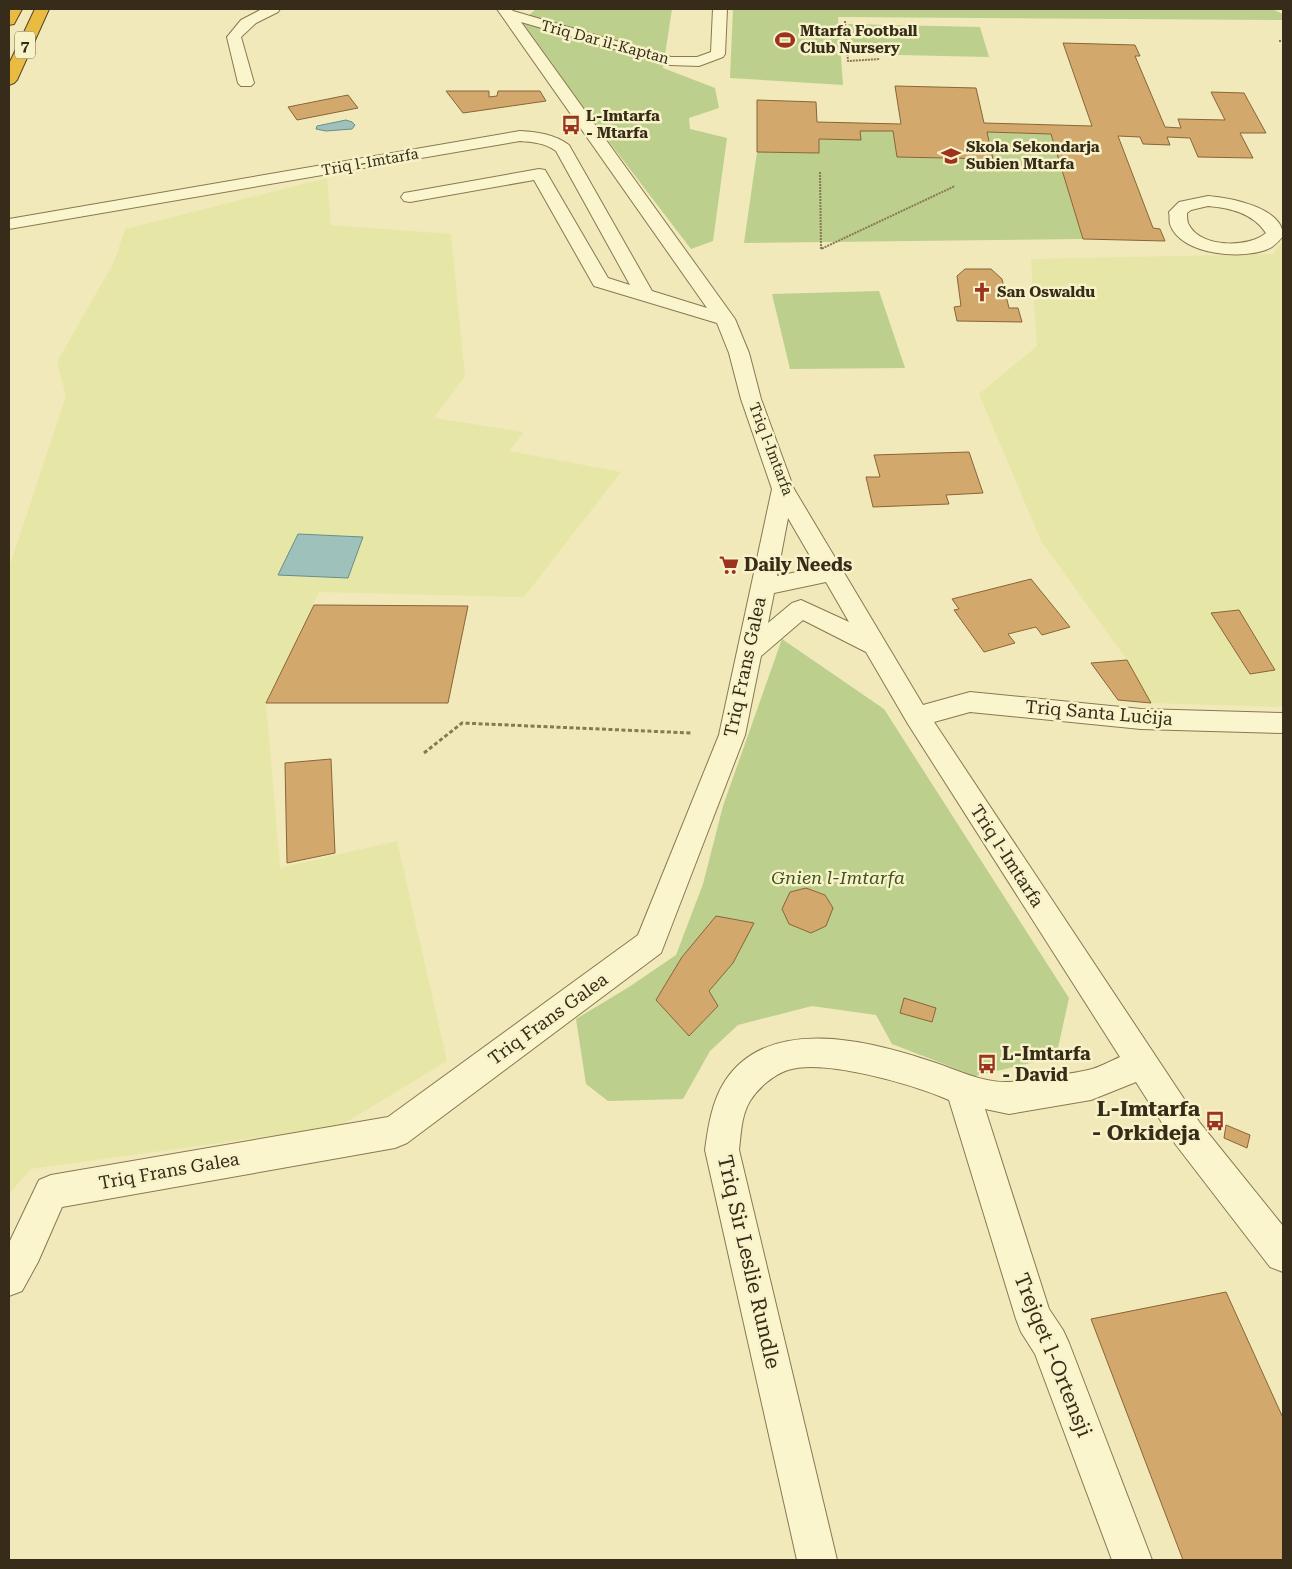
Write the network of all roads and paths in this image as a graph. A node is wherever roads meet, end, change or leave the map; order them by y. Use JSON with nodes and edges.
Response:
{"nodes":[{"id":1,"x":15,"y":9,"type":"edge"},
{"id":2,"x":42,"y":9,"type":"edge"},
{"id":3,"x":273,"y":9,"type":"edge"},
{"id":4,"x":720,"y":9,"type":"edge"},
{"id":5,"x":505,"y":12,"type":"edge"},
{"id":6,"x":9,"y":21,"type":"edge"},
{"id":7,"x":845,"y":21,"type":"dead end"},
{"id":8,"x":1279,"y":41,"type":"dead end"},
{"id":9,"x":1283,"y":41,"type":"edge"},
{"id":10,"x":880,"y":59,"type":"dead end"},
{"id":11,"x":9,"y":80,"type":"edge"},
{"id":12,"x":246,"y":83,"type":"dead end"},
{"id":13,"x":820,"y":172,"type":"dead end"},
{"id":14,"x":955,"y":186,"type":"dead end"},
{"id":15,"x":410,"y":197,"type":"dead end"},
{"id":16,"x":9,"y":224,"type":"edge"},
{"id":17,"x":1248,"y":249,"type":"joint"},
{"id":18,"x":645,"y":295,"type":"junction"},
{"id":19,"x":725,"y":319,"type":"junction"},
{"id":20,"x":783,"y":489,"type":"junction"},
{"id":21,"x":832,"y":573,"type":"junction"},
{"id":22,"x":762,"y":586,"type":"junction"},
{"id":23,"x":876,"y":646,"type":"junction"},
{"id":24,"x":748,"y":653,"type":"junction"},
{"id":25,"x":917,"y":717,"type":"junction"},
{"id":26,"x":1283,"y":723,"type":"edge"},
{"id":27,"x":732,"y":735,"type":"junction"},
{"id":28,"x":424,"y":753,"type":"dead end"},
{"id":29,"x":1142,"y":1063,"type":"junction"},
{"id":30,"x":962,"y":1090,"type":"junction"},
{"id":31,"x":1283,"y":1254,"type":"edge"},
{"id":32,"x":17,"y":1264,"type":"edge"},
{"id":33,"x":817,"y":1560,"type":"edge"},
{"id":34,"x":1132,"y":1560,"type":"edge"}],
"edges":[{"from":1,"to":6,"type":"highway","number":"7"},
{"from":2,"to":11,"type":"highway","number":"7"},
{"from":3,"to":12,"type":"street"},
{"from":4,"to":5,"type":"street","name":"Triq Dar il-Kaptan"},
{"from":5,"to":19,"type":"street","name":"Triq l-Imtarfa"},
{"from":7,"to":10,"type":"path"},
{"from":8,"to":9,"type":"path"},
{"from":13,"to":14,"type":"path"},
{"from":15,"to":18,"type":"street"},
{"from":16,"to":18,"type":"street","name":"Triq l-Imtarfa"},
{"from":17,"to":17,"type":"street"},
{"from":18,"to":19,"type":"street"},
{"from":19,"to":20,"type":"street","name":"Triq l-Imtarfa"},
{"from":20,"to":21,"type":"street","name":"Triq l-Imtarfa"},
{"from":20,"to":22,"type":"street","name":"Triq Frans Galea"},
{"from":21,"to":22,"type":"street"},
{"from":21,"to":23,"type":"street","name":"Triq l-Imtarfa"},
{"from":22,"to":24,"type":"street","name":"Triq Frans Galea"},
{"from":23,"to":24,"type":"street"},
{"from":23,"to":25,"type":"street","name":"Triq l-Imtarfa"},
{"from":24,"to":27,"type":"street","name":"Triq Frans Galea"},
{"from":25,"to":26,"type":"street","name":"Triq Santa Luċija"},
{"from":25,"to":29,"type":"street","name":"Triq l-Imtarfa"},
{"from":27,"to":28,"type":"path"},
{"from":27,"to":32,"type":"street","name":"Triq Frans Galea"},
{"from":29,"to":30,"type":"street","name":"Triq Sir Leslie Rundle"},
{"from":29,"to":31,"type":"street","name":"Triq l-Imtarfa"},
{"from":30,"to":33,"type":"street","name":"Triq Sir Leslie Rundle"},
{"from":30,"to":34,"type":"street","name":"Trejqet l-Ortensji"}]}
